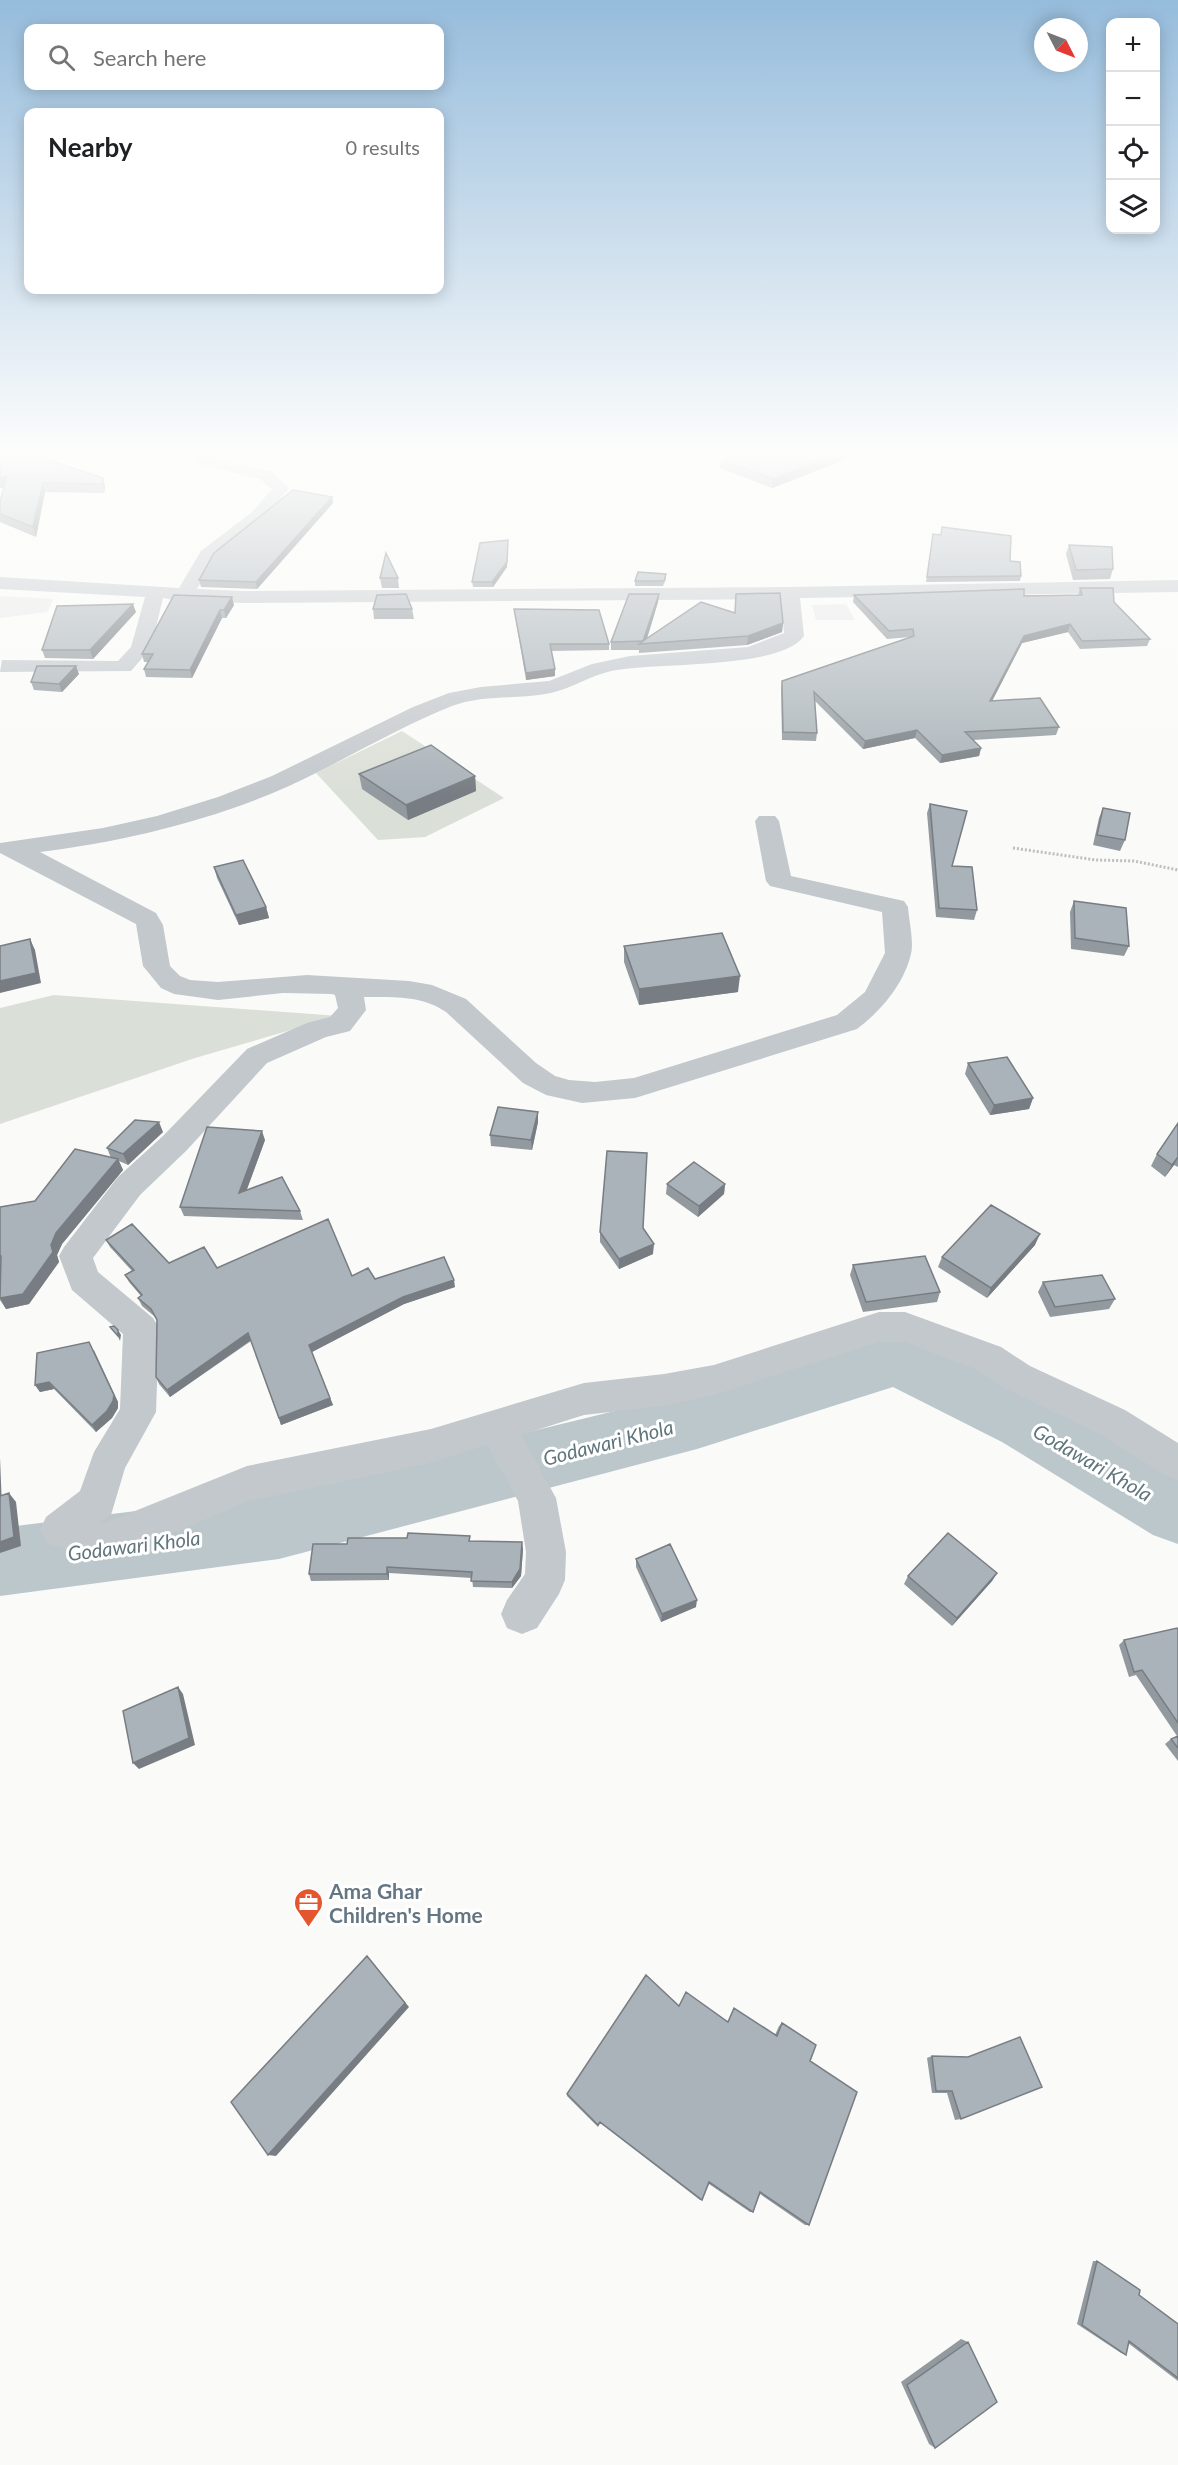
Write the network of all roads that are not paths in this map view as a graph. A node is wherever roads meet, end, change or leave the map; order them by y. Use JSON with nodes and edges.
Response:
{"nodes":[{"id":1,"x":201,"y":566,"type":"edge"},
{"id":2,"x":0,"y":584,"type":"edge"},
{"id":3,"x":1178,"y":586,"type":"edge"},
{"id":4,"x":155,"y":594,"type":"junction"},
{"id":5,"x":790,"y":594,"type":"junction"},
{"id":6,"x":183,"y":596,"type":"junction"},
{"id":7,"x":2,"y":666,"type":"dead end"},
{"id":8,"x":767,"y":821,"type":"dead end"},
{"id":9,"x":7,"y":848,"type":"edge"},
{"id":10,"x":348,"y":988,"type":"junction"},
{"id":11,"x":497,"y":1427,"type":"junction"},
{"id":12,"x":1178,"y":1462,"type":"edge"},
{"id":13,"x":522,"y":1614,"type":"dead end"}],
"edges":[{"from":1,"to":6,"type":"street"},
{"from":2,"to":4,"type":"street"},
{"from":3,"to":5,"type":"street"},
{"from":4,"to":6,"type":"street"},
{"from":4,"to":7,"type":"street"},
{"from":5,"to":6,"type":"street"},
{"from":5,"to":9,"type":"street"},
{"from":8,"to":10,"type":"street"},
{"from":9,"to":10,"type":"street"},
{"from":10,"to":11,"type":"street"},
{"from":11,"to":12,"type":"street"},
{"from":11,"to":13,"type":"street"}]}
